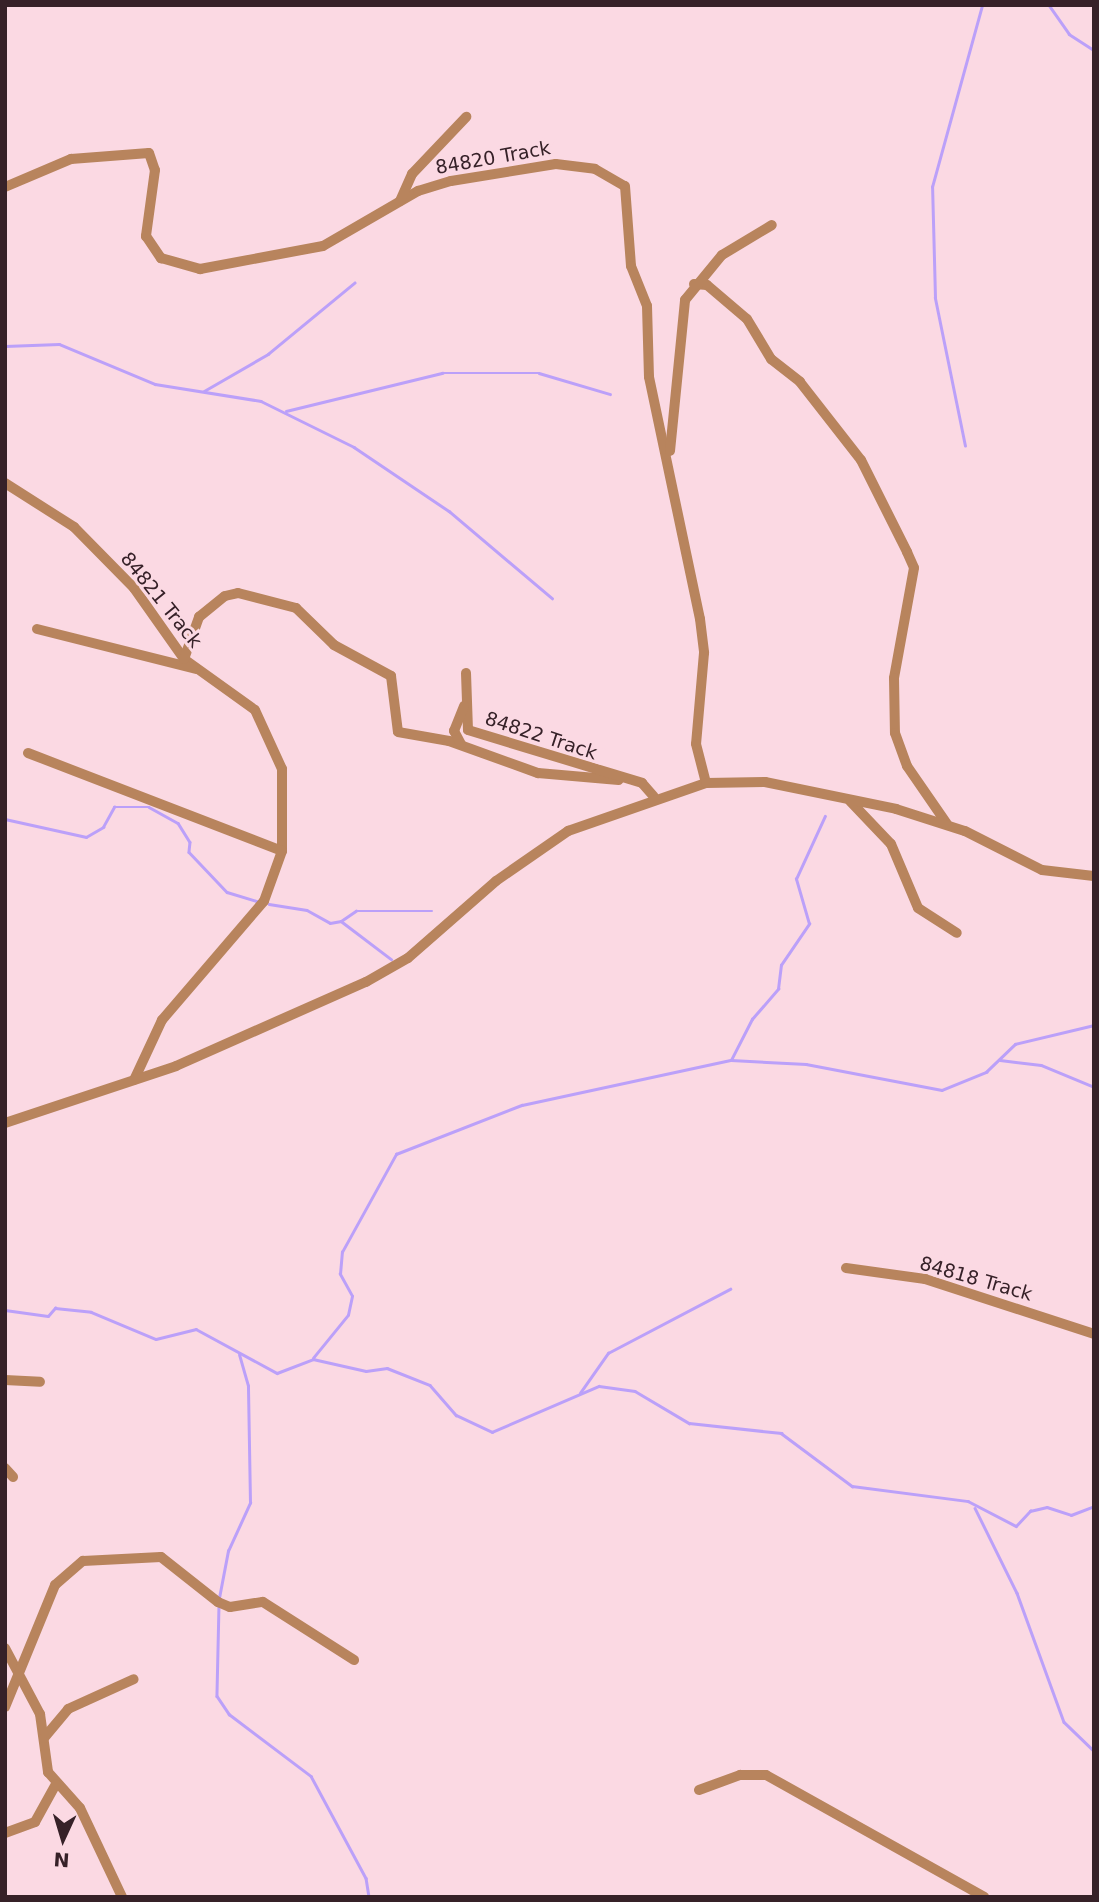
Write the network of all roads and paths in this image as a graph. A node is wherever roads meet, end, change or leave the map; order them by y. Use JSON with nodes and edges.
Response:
{"nodes":[{"id":1,"x":466,"y":117,"type":"dead end"},
{"id":2,"x":5,"y":187,"type":"edge"},
{"id":3,"x":400,"y":201,"type":"junction"},
{"id":4,"x":772,"y":225,"type":"dead end"},
{"id":5,"x":694,"y":284,"type":"junction"},
{"id":6,"x":669,"y":457,"type":"junction"},
{"id":7,"x":5,"y":483,"type":"edge"},
{"id":8,"x":37,"y":629,"type":"dead end"},
{"id":9,"x":184,"y":659,"type":"junction"},
{"id":10,"x":196,"y":669,"type":"junction"},
{"id":11,"x":466,"y":673,"type":"dead end"},
{"id":12,"x":464,"y":706,"type":"junction"},
{"id":13,"x":462,"y":745,"type":"junction"},
{"id":14,"x":28,"y":753,"type":"dead end"},
{"id":15,"x":619,"y":780,"type":"junction"},
{"id":16,"x":706,"y":783,"type":"junction"},
{"id":17,"x":654,"y":797,"type":"junction"},
{"id":18,"x":850,"y":801,"type":"junction"},
{"id":19,"x":947,"y":824,"type":"junction"},
{"id":20,"x":282,"y":850,"type":"junction"},
{"id":21,"x":1094,"y":876,"type":"edge"},
{"id":22,"x":957,"y":933,"type":"dead end"},
{"id":23,"x":134,"y":1080,"type":"junction"},
{"id":24,"x":5,"y":1123,"type":"edge"},
{"id":25,"x":846,"y":1268,"type":"dead end"},
{"id":26,"x":1094,"y":1334,"type":"edge"},
{"id":27,"x":5,"y":1380,"type":"edge"},
{"id":28,"x":40,"y":1382,"type":"dead end"},
{"id":29,"x":5,"y":1468,"type":"edge"},
{"id":30,"x":13,"y":1477,"type":"dead end"},
{"id":31,"x":5,"y":1648,"type":"edge"},
{"id":32,"x":354,"y":1660,"type":"dead end"},
{"id":33,"x":22,"y":1676,"type":"junction"},
{"id":34,"x":134,"y":1679,"type":"dead end"},
{"id":35,"x":5,"y":1707,"type":"edge"},
{"id":36,"x":42,"y":1741,"type":"junction"},
{"id":37,"x":57,"y":1784,"type":"junction"},
{"id":38,"x":699,"y":1790,"type":"dead end"},
{"id":39,"x":5,"y":1833,"type":"edge"},
{"id":40,"x":122,"y":1897,"type":"edge"},
{"id":41,"x":984,"y":1897,"type":"edge"}],
"edges":[{"from":1,"to":3,"type":"street"},
{"from":2,"to":3,"type":"street","name":"84820 Track"},
{"from":3,"to":6,"type":"street","name":"84820 Track"},
{"from":4,"to":5,"type":"street"},
{"from":5,"to":6,"type":"street"},
{"from":5,"to":19,"type":"street"},
{"from":6,"to":16,"type":"street","name":"84820 Track"},
{"from":7,"to":9,"type":"street","name":"84821 Track"},
{"from":8,"to":10,"type":"street"},
{"from":9,"to":10,"type":"street","name":"84821 Track"},
{"from":9,"to":13,"type":"street"},
{"from":10,"to":20,"type":"street","name":"84821 Track"},
{"from":11,"to":12,"type":"street","name":"84822 Track"},
{"from":12,"to":13,"type":"street"},
{"from":12,"to":15,"type":"street","name":"84822 Track"},
{"from":13,"to":15,"type":"street"},
{"from":14,"to":20,"type":"street"},
{"from":15,"to":17,"type":"street","name":"84822 Track"},
{"from":16,"to":17,"type":"street"},
{"from":16,"to":18,"type":"street"},
{"from":17,"to":23,"type":"street"},
{"from":18,"to":19,"type":"street"},
{"from":18,"to":22,"type":"street"},
{"from":19,"to":21,"type":"street"},
{"from":20,"to":23,"type":"street","name":"84821 Track"},
{"from":23,"to":24,"type":"street"},
{"from":25,"to":26,"type":"street","name":"84818 Track"},
{"from":27,"to":28,"type":"street"},
{"from":29,"to":30,"type":"street"},
{"from":31,"to":33,"type":"street"},
{"from":32,"to":33,"type":"street"},
{"from":33,"to":35,"type":"street"},
{"from":33,"to":36,"type":"street"},
{"from":34,"to":36,"type":"street"},
{"from":36,"to":37,"type":"street"},
{"from":37,"to":39,"type":"street"},
{"from":37,"to":40,"type":"street"},
{"from":38,"to":41,"type":"street"}]}
